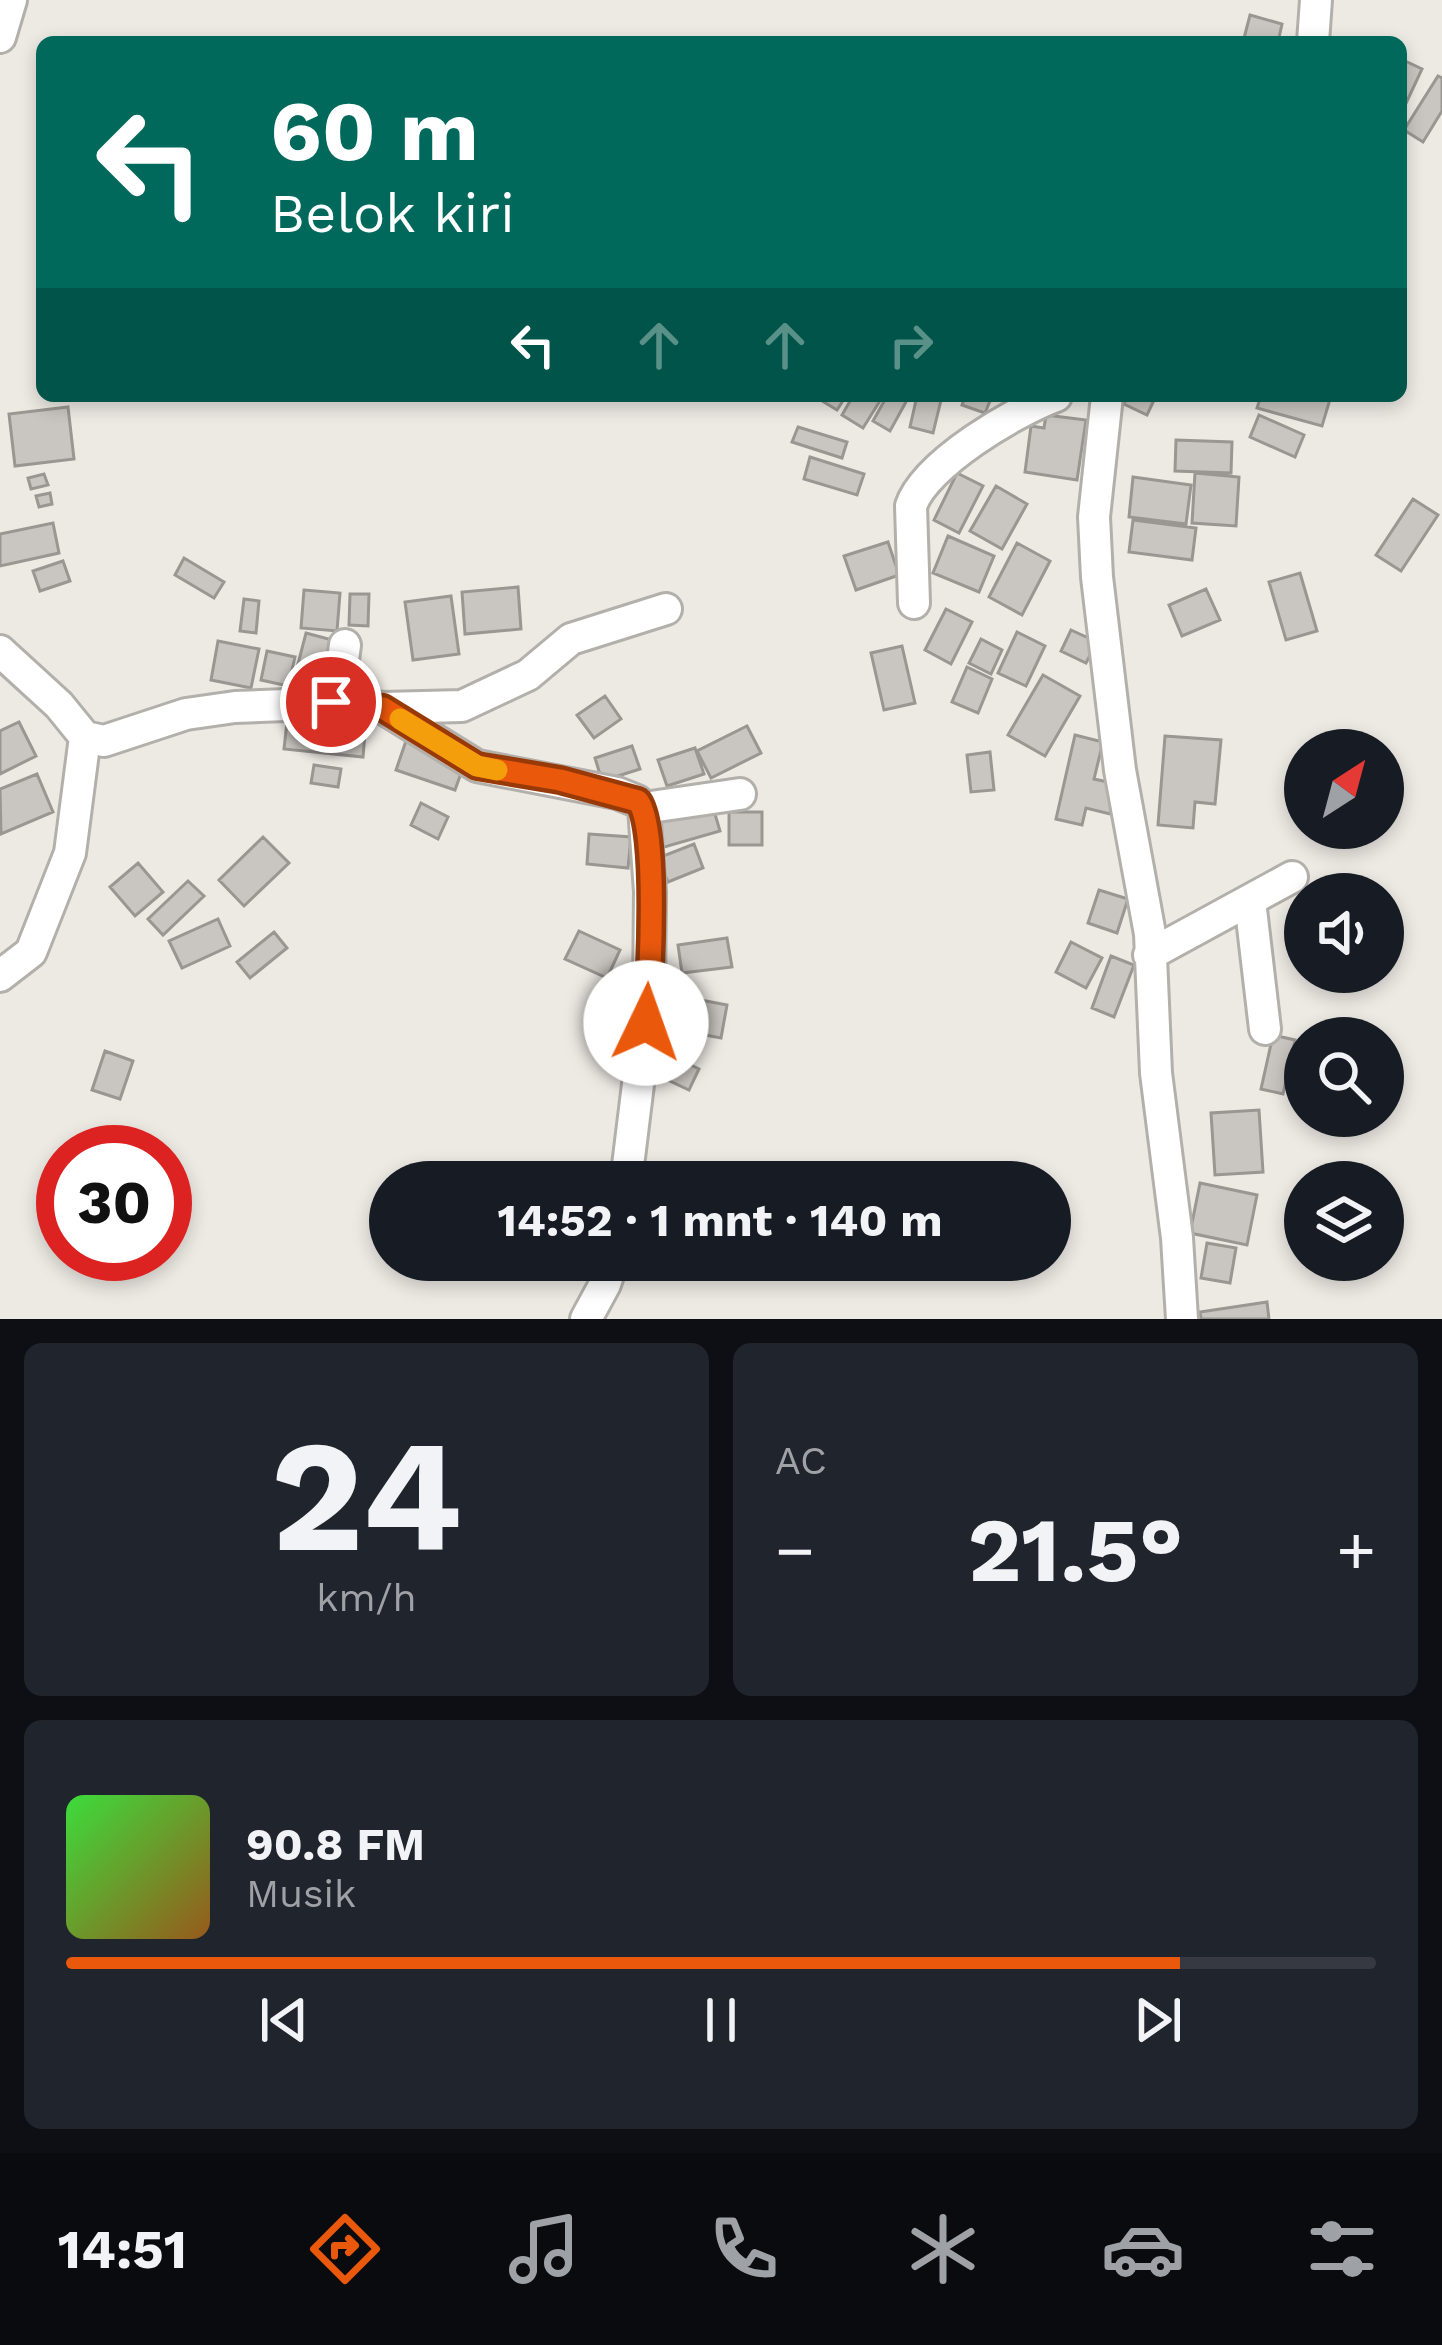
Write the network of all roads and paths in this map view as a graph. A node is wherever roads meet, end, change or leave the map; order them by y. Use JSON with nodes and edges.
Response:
{"nodes":[{"id":1,"x":11,"y":0,"type":"edge"},
{"id":2,"x":1316,"y":0,"type":"edge"},
{"id":3,"x":1313,"y":36,"type":"edge"},
{"id":4,"x":0,"y":37,"type":"edge"},
{"id":5,"x":1039,"y":402,"type":"edge"},
{"id":6,"x":1106,"y":402,"type":"edge"},
{"id":7,"x":914,"y":603,"type":"dead end"},
{"id":8,"x":666,"y":609,"type":"dead end"},
{"id":9,"x":344,"y":644,"type":"dead end"},
{"id":10,"x":0,"y":651,"type":"edge"},
{"id":11,"x":338,"y":703,"type":"junction"},
{"id":12,"x":383,"y":708,"type":"junction"},
{"id":13,"x":85,"y":737,"type":"junction"},
{"id":14,"x":740,"y":794,"type":"dead end"},
{"id":15,"x":644,"y":808,"type":"junction"},
{"id":16,"x":1284,"y":882,"type":"edge"},
{"id":17,"x":1250,"y":901,"type":"junction"},
{"id":18,"x":1149,"y":955,"type":"junction"},
{"id":19,"x":0,"y":976,"type":"edge"},
{"id":20,"x":1265,"y":1029,"type":"dead end"},
{"id":21,"x":629,"y":1161,"type":"edge"},
{"id":22,"x":603,"y":1281,"type":"edge"},
{"id":23,"x":586,"y":1319,"type":"edge"},
{"id":24,"x":1182,"y":1319,"type":"edge"}],
"edges":[{"from":1,"to":4,"type":"street"},
{"from":2,"to":3,"type":"street"},
{"from":5,"to":7,"type":"street"},
{"from":6,"to":18,"type":"street"},
{"from":8,"to":12,"type":"street"},
{"from":9,"to":11,"type":"street"},
{"from":10,"to":13,"type":"street"},
{"from":11,"to":12,"type":"street"},
{"from":11,"to":13,"type":"street"},
{"from":12,"to":15,"type":"street"},
{"from":13,"to":19,"type":"street"},
{"from":14,"to":15,"type":"street"},
{"from":15,"to":21,"type":"street"},
{"from":16,"to":17,"type":"street"},
{"from":17,"to":18,"type":"street"},
{"from":17,"to":20,"type":"street"},
{"from":18,"to":24,"type":"street"},
{"from":22,"to":23,"type":"street"}]}
